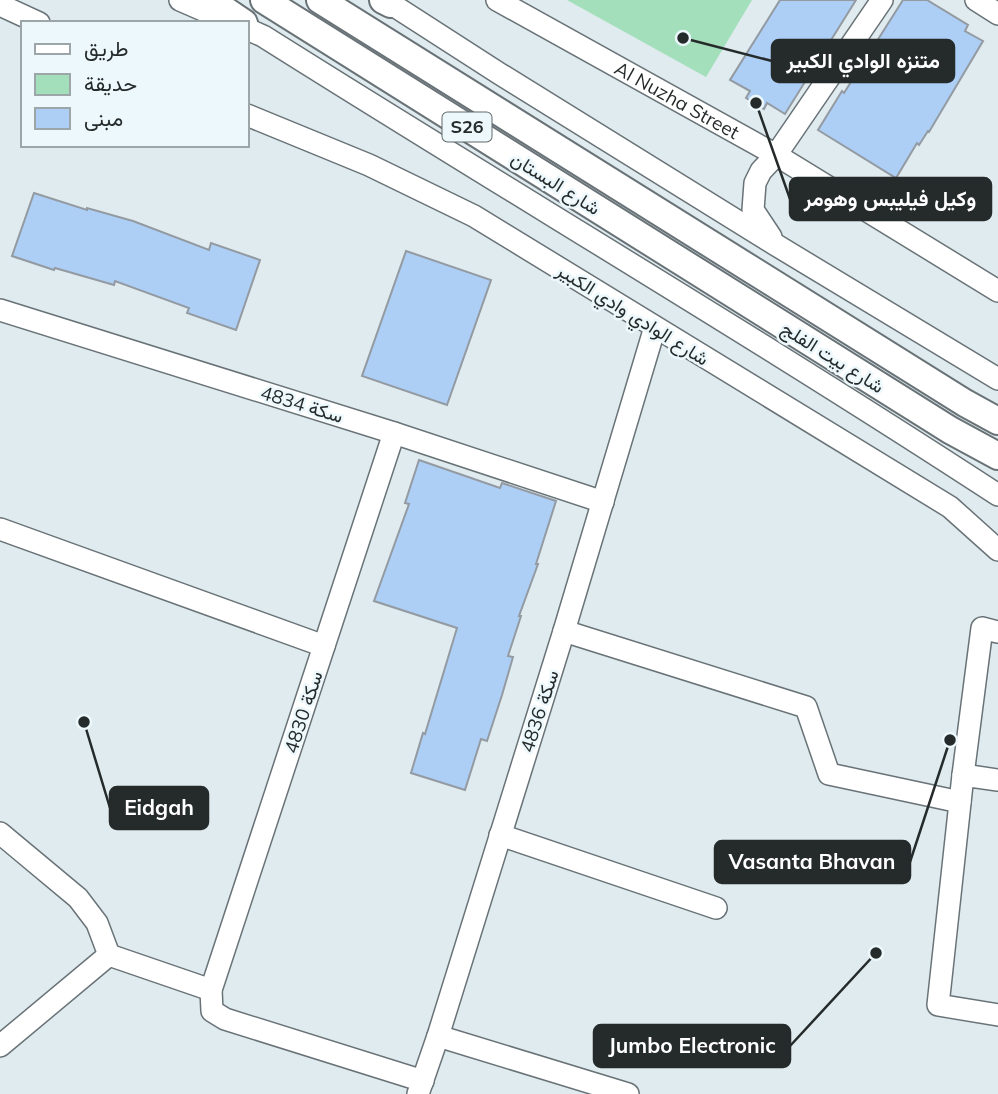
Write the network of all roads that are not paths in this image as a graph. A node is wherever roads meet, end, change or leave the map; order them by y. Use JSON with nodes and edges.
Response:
{"nodes":[{"id":1,"x":180,"y":0,"type":"edge"},
{"id":2,"x":210,"y":0,"type":"edge"},
{"id":3,"x":264,"y":0,"type":"edge"},
{"id":4,"x":320,"y":0,"type":"edge"},
{"id":5,"x":497,"y":0,"type":"edge"},
{"id":6,"x":882,"y":0,"type":"edge"},
{"id":7,"x":976,"y":0,"type":"edge"},
{"id":8,"x":386,"y":1,"type":"edge"},
{"id":9,"x":0,"y":5,"type":"edge"},
{"id":10,"x":998,"y":14,"type":"edge"},
{"id":11,"x":35,"y":21,"type":"edge"},
{"id":12,"x":228,"y":21,"type":"edge"},
{"id":13,"x":240,"y":21,"type":"edge"},
{"id":14,"x":250,"y":28,"type":"edge"},
{"id":15,"x":248,"y":115,"type":"edge"},
{"id":16,"x":776,"y":155,"type":"junction"},
{"id":17,"x":687,"y":229,"type":"joint"},
{"id":18,"x":776,"y":245,"type":"junction"},
{"id":19,"x":670,"y":255,"type":"joint"},
{"id":20,"x":998,"y":291,"type":"edge"},
{"id":21,"x":0,"y":310,"type":"edge"},
{"id":22,"x":655,"y":327,"type":"junction"},
{"id":23,"x":998,"y":379,"type":"edge"},
{"id":24,"x":998,"y":421,"type":"edge"},
{"id":25,"x":394,"y":433,"type":"junction"},
{"id":26,"x":998,"y":456,"type":"edge"},
{"id":27,"x":998,"y":495,"type":"edge"},
{"id":28,"x":603,"y":502,"type":"junction"},
{"id":29,"x":0,"y":529,"type":"edge"},
{"id":30,"x":998,"y":550,"type":"edge"},
{"id":31,"x":564,"y":631,"type":"junction"},
{"id":32,"x":998,"y":632,"type":"edge"},
{"id":33,"x":324,"y":646,"type":"junction"},
{"id":34,"x":963,"y":775,"type":"junction"},
{"id":35,"x":998,"y":780,"type":"edge"},
{"id":36,"x":960,"y":802,"type":"junction"},
{"id":37,"x":0,"y":833,"type":"edge"},
{"id":38,"x":500,"y":835,"type":"junction"},
{"id":39,"x":716,"y":908,"type":"dead end"},
{"id":40,"x":109,"y":955,"type":"junction"},
{"id":41,"x":211,"y":990,"type":"junction"},
{"id":42,"x":998,"y":1015,"type":"edge"},
{"id":43,"x":438,"y":1037,"type":"junction"},
{"id":44,"x":0,"y":1046,"type":"edge"},
{"id":45,"x":420,"y":1087,"type":"edge"},
{"id":46,"x":628,"y":1094,"type":"edge"}],
"edges":[{"from":1,"to":12,"type":"street"},
{"from":2,"to":13,"type":"main road"},
{"from":3,"to":19,"type":"main road","name":"شارع البستان","number":"S26"},
{"from":4,"to":17,"type":"main road","name":"شارع البستان","number":"S26"},
{"from":5,"to":16,"type":"street","name":"Al Nuzha Street"},
{"from":6,"to":16,"type":"street"},
{"from":7,"to":10,"type":"street"},
{"from":8,"to":18,"type":"street"},
{"from":9,"to":11,"type":"street"},
{"from":14,"to":27,"type":"street"},
{"from":15,"to":22,"type":"street","name":"شارع الوادي وادي الكبير"},
{"from":16,"to":18,"type":"street"},
{"from":16,"to":20,"type":"street","name":"Al Nuzha Street"},
{"from":17,"to":24,"type":"main road","name":"شارع بيت الفلج","number":"S26"},
{"from":18,"to":23,"type":"street"},
{"from":19,"to":26,"type":"main road","name":"شارع بيت الفلج","number":"S26"},
{"from":21,"to":25,"type":"street","name":"سكة 4834"},
{"from":22,"to":28,"type":"street","name":"سكة 4836"},
{"from":22,"to":30,"type":"street","name":"شارع الوادي وادي الكبير"},
{"from":25,"to":28,"type":"street","name":"سكة 4834"},
{"from":25,"to":33,"type":"street","name":"سكة 4830"},
{"from":28,"to":31,"type":"street","name":"سكة 4836"},
{"from":29,"to":33,"type":"street"},
{"from":31,"to":36,"type":"street"},
{"from":31,"to":38,"type":"street","name":"سكة 4836"},
{"from":32,"to":34,"type":"street"},
{"from":33,"to":41,"type":"street","name":"سكة 4830"},
{"from":34,"to":35,"type":"street"},
{"from":34,"to":36,"type":"street"},
{"from":36,"to":42,"type":"street"},
{"from":37,"to":40,"type":"street"},
{"from":38,"to":39,"type":"street"},
{"from":38,"to":43,"type":"street","name":"سكة 4836"},
{"from":40,"to":41,"type":"street"},
{"from":40,"to":44,"type":"street"},
{"from":41,"to":45,"type":"street"},
{"from":43,"to":45,"type":"street","name":"سكة 4836"},
{"from":43,"to":46,"type":"street"}]}
